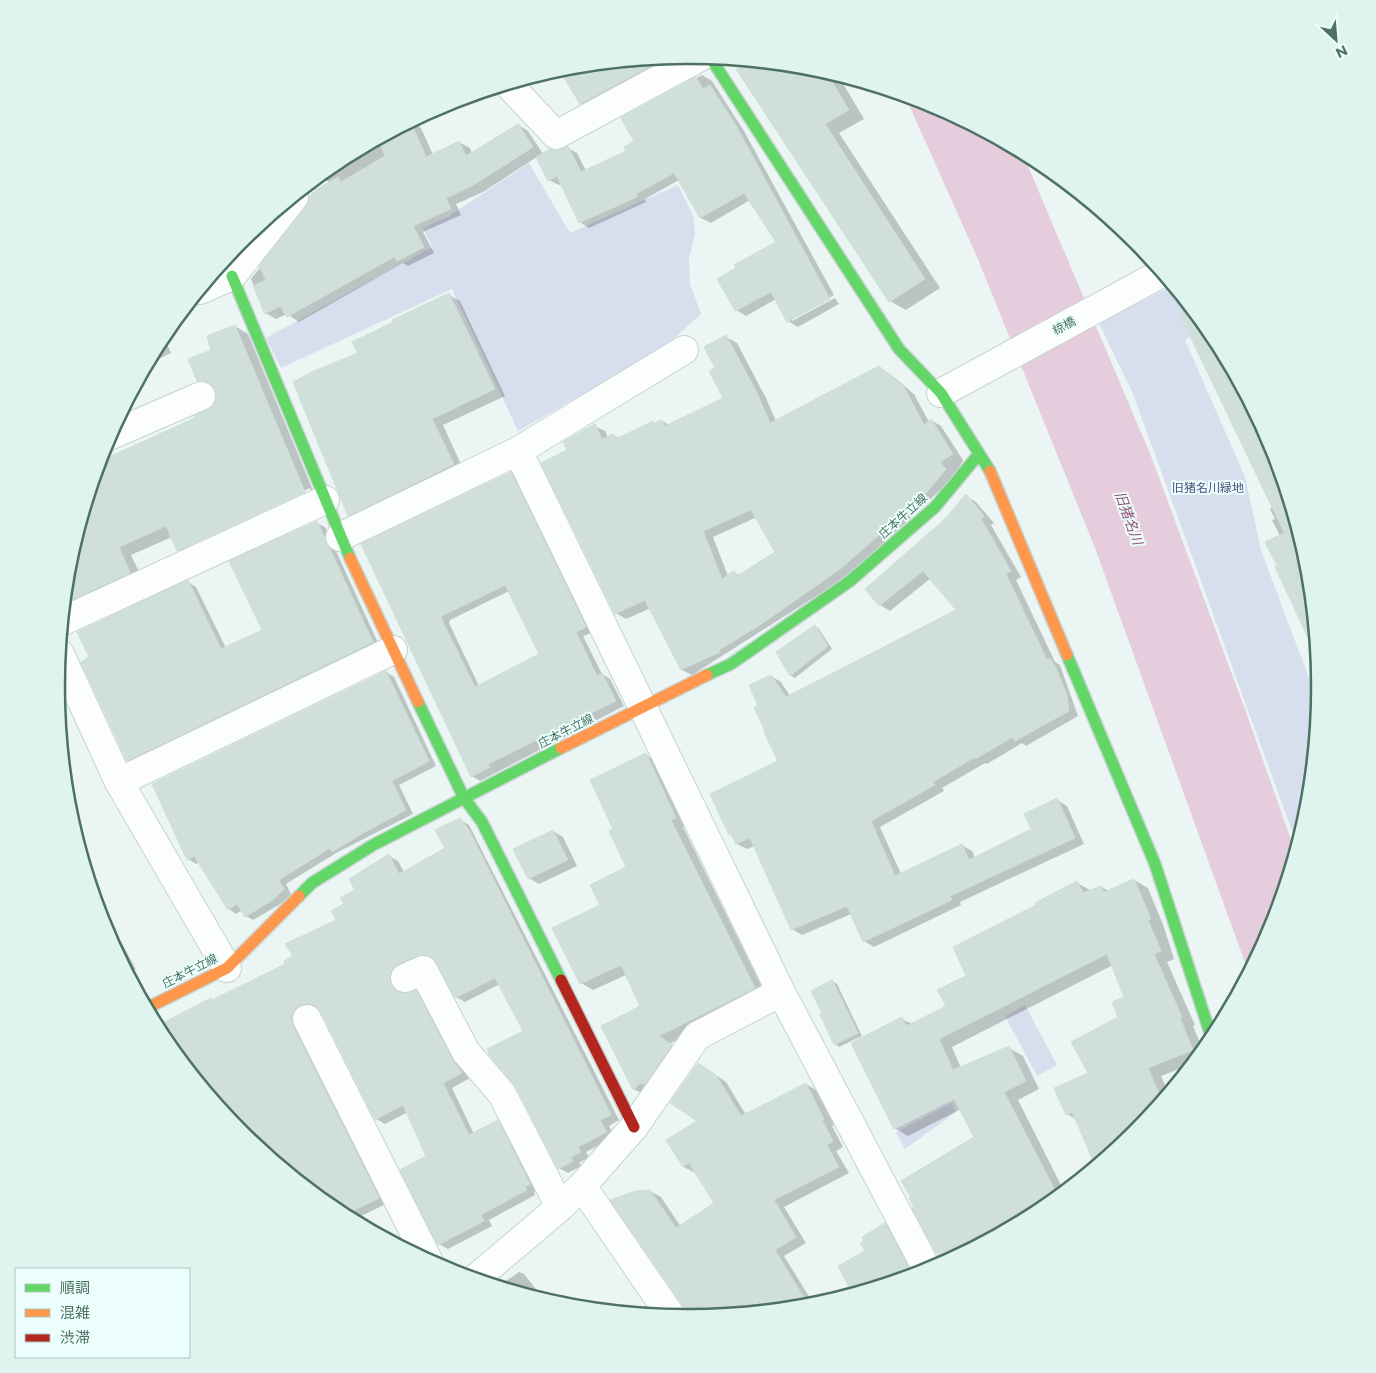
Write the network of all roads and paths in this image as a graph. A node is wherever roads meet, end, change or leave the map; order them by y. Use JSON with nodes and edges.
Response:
{"nodes":[{"id":1,"x":687,"y":64,"type":"edge"},
{"id":2,"x":715,"y":65,"type":"edge"},
{"id":3,"x":513,"y":89,"type":"edge"},
{"id":4,"x":278,"y":217,"type":"edge"},
{"id":5,"x":232,"y":276,"type":"junction"},
{"id":6,"x":1156,"y":276,"type":"edge"},
{"id":7,"x":213,"y":284,"type":"edge"},
{"id":8,"x":684,"y":350,"type":"dead end"},
{"id":9,"x":941,"y":393,"type":"junction"},
{"id":10,"x":201,"y":396,"type":"dead end"},
{"id":11,"x":120,"y":431,"type":"edge"},
{"id":12,"x":518,"y":451,"type":"junction"},
{"id":13,"x":979,"y":454,"type":"junction"},
{"id":14,"x":325,"y":500,"type":"junction"},
{"id":15,"x":340,"y":537,"type":"junction"},
{"id":16,"x":70,"y":618,"type":"edge"},
{"id":17,"x":393,"y":650,"type":"junction"},
{"id":18,"x":66,"y":667,"type":"edge"},
{"id":19,"x":644,"y":706,"type":"junction"},
{"id":20,"x":119,"y":782,"type":"junction"},
{"id":21,"x":464,"y":798,"type":"junction"},
{"id":22,"x":227,"y":968,"type":"junction"},
{"id":23,"x":405,"y":978,"type":"dead end"},
{"id":24,"x":781,"y":992,"type":"junction"},
{"id":25,"x":153,"y":1005,"type":"edge"},
{"id":26,"x":308,"y":1019,"type":"dead end"},
{"id":27,"x":1208,"y":1028,"type":"edge"},
{"id":28,"x":634,"y":1127,"type":"junction"},
{"id":29,"x":582,"y":1186,"type":"junction"},
{"id":30,"x":560,"y":1207,"type":"junction"},
{"id":31,"x":423,"y":1249,"type":"edge"},
{"id":32,"x":924,"y":1263,"type":"edge"},
{"id":33,"x":481,"y":1273,"type":"edge"},
{"id":34,"x":666,"y":1308,"type":"edge"}],
"edges":[{"from":1,"to":3,"type":"street"},
{"from":2,"to":9,"type":"street"},
{"from":4,"to":5,"type":"street"},
{"from":5,"to":7,"type":"street"},
{"from":5,"to":14,"type":"street"},
{"from":6,"to":9,"type":"street","name":"椋橋"},
{"from":8,"to":12,"type":"street"},
{"from":9,"to":13,"type":"street"},
{"from":10,"to":11,"type":"street"},
{"from":12,"to":15,"type":"street"},
{"from":12,"to":19,"type":"street"},
{"from":13,"to":19,"type":"street","name":"庄本牛立線"},
{"from":13,"to":27,"type":"street"},
{"from":14,"to":15,"type":"street"},
{"from":14,"to":16,"type":"street"},
{"from":15,"to":17,"type":"street"},
{"from":17,"to":20,"type":"street"},
{"from":17,"to":21,"type":"street"},
{"from":18,"to":20,"type":"street"},
{"from":19,"to":21,"type":"street","name":"庄本牛立線"},
{"from":19,"to":24,"type":"street"},
{"from":20,"to":22,"type":"street"},
{"from":21,"to":22,"type":"street","name":"庄本牛立線"},
{"from":21,"to":28,"type":"street"},
{"from":22,"to":25,"type":"street","name":"庄本牛立線"},
{"from":23,"to":30,"type":"street"},
{"from":24,"to":28,"type":"street"},
{"from":24,"to":32,"type":"street"},
{"from":26,"to":31,"type":"street"},
{"from":28,"to":29,"type":"street"},
{"from":29,"to":30,"type":"street"},
{"from":29,"to":34,"type":"street"},
{"from":30,"to":33,"type":"street"}]}
